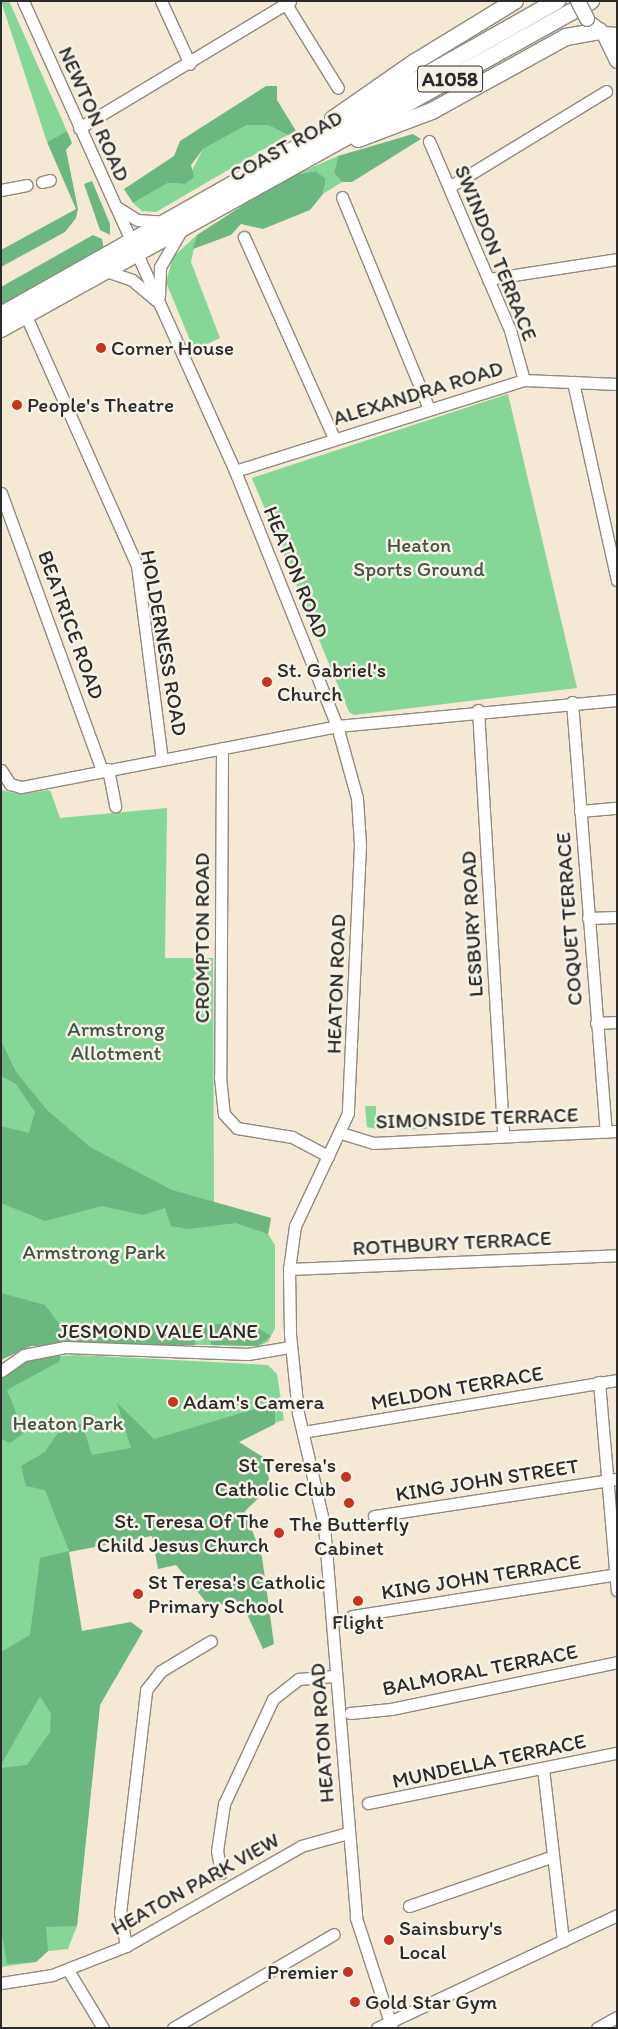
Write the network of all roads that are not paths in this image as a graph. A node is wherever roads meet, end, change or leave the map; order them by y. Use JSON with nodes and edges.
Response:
{"nodes":[{"id":1,"x":23,"y":1,"type":"edge"},
{"id":2,"x":161,"y":1,"type":"edge"},
{"id":3,"x":515,"y":1,"type":"edge"},
{"id":4,"x":557,"y":1,"type":"edge"},
{"id":5,"x":578,"y":1,"type":"edge"},
{"id":6,"x":591,"y":1,"type":"edge"},
{"id":7,"x":287,"y":2,"type":"edge"},
{"id":8,"x":606,"y":34,"type":"edge"},
{"id":9,"x":617,"y":61,"type":"edge"},
{"id":10,"x":190,"y":64,"type":"junction"},
{"id":11,"x":338,"y":88,"type":"dead end"},
{"id":12,"x":606,"y":90,"type":"dead end"},
{"id":13,"x":80,"y":128,"type":"junction"},
{"id":14,"x":429,"y":142,"type":"dead end"},
{"id":15,"x":289,"y":152,"type":"junction"},
{"id":16,"x":308,"y":155,"type":"junction"},
{"id":17,"x":27,"y":185,"type":"dead end"},
{"id":18,"x":449,"y":187,"type":"junction"},
{"id":19,"x":1,"y":190,"type":"edge"},
{"id":20,"x":342,"y":197,"type":"dead end"},
{"id":21,"x":115,"y":205,"type":"junction"},
{"id":22,"x":178,"y":224,"type":"junction"},
{"id":23,"x":244,"y":237,"type":"dead end"},
{"id":24,"x":135,"y":249,"type":"junction"},
{"id":25,"x":617,"y":259,"type":"edge"},
{"id":26,"x":108,"y":272,"type":"junction"},
{"id":27,"x":488,"y":279,"type":"junction"},
{"id":28,"x":160,"y":303,"type":"junction"},
{"id":29,"x":1,"y":315,"type":"edge"},
{"id":30,"x":26,"y":316,"type":"junction"},
{"id":31,"x":1,"y":329,"type":"edge"},
{"id":32,"x":524,"y":380,"type":"junction"},
{"id":33,"x":573,"y":382,"type":"junction"},
{"id":34,"x":617,"y":384,"type":"edge"},
{"id":35,"x":428,"y":407,"type":"junction"},
{"id":36,"x":334,"y":438,"type":"junction"},
{"id":37,"x":235,"y":471,"type":"junction"},
{"id":38,"x":1,"y":493,"type":"edge"},
{"id":39,"x":617,"y":580,"type":"edge"},
{"id":40,"x":617,"y":700,"type":"edge"},
{"id":41,"x":572,"y":702,"type":"junction"},
{"id":42,"x":478,"y":710,"type":"junction"},
{"id":43,"x":337,"y":726,"type":"junction"},
{"id":44,"x":222,"y":748,"type":"junction"},
{"id":45,"x":162,"y":759,"type":"junction"},
{"id":46,"x":1,"y":770,"type":"edge"},
{"id":47,"x":105,"y":770,"type":"junction"},
{"id":48,"x":115,"y":806,"type":"dead end"},
{"id":49,"x":617,"y":808,"type":"edge"},
{"id":50,"x":580,"y":810,"type":"junction"},
{"id":51,"x":617,"y":917,"type":"edge"},
{"id":52,"x":588,"y":918,"type":"junction"},
{"id":53,"x":617,"y":1022,"type":"edge"},
{"id":54,"x":596,"y":1023,"type":"junction"},
{"id":55,"x":611,"y":1131,"type":"edge"},
{"id":56,"x":341,"y":1133,"type":"junction"},
{"id":57,"x":503,"y":1136,"type":"junction"},
{"id":58,"x":328,"y":1156,"type":"junction"},
{"id":59,"x":617,"y":1255,"type":"edge"},
{"id":60,"x":288,"y":1268,"type":"junction"},
{"id":61,"x":290,"y":1347,"type":"junction"},
{"id":62,"x":1,"y":1371,"type":"edge"},
{"id":63,"x":617,"y":1380,"type":"edge"},
{"id":64,"x":599,"y":1382,"type":"junction"},
{"id":65,"x":303,"y":1432,"type":"junction"},
{"id":66,"x":611,"y":1480,"type":"edge"},
{"id":67,"x":374,"y":1516,"type":"dead end"},
{"id":68,"x":616,"y":1574,"type":"edge"},
{"id":69,"x":617,"y":1590,"type":"edge"},
{"id":70,"x":352,"y":1616,"type":"dead end"},
{"id":71,"x":211,"y":1640,"type":"dead end"},
{"id":72,"x":617,"y":1662,"type":"edge"},
{"id":73,"x":336,"y":1676,"type":"junction"},
{"id":74,"x":350,"y":1713,"type":"dead end"},
{"id":75,"x":617,"y":1753,"type":"edge"},
{"id":76,"x":543,"y":1768,"type":"junction"},
{"id":77,"x":368,"y":1803,"type":"dead end"},
{"id":78,"x":348,"y":1833,"type":"junction"},
{"id":79,"x":553,"y":1856,"type":"junction"},
{"id":80,"x":221,"y":1873,"type":"dead end"},
{"id":81,"x":409,"y":1906,"type":"dead end"},
{"id":82,"x":617,"y":1915,"type":"edge"},
{"id":83,"x":334,"y":1934,"type":"dead end"},
{"id":84,"x":563,"y":1941,"type":"junction"},
{"id":85,"x":126,"y":1946,"type":"junction"},
{"id":86,"x":68,"y":1970,"type":"junction"},
{"id":87,"x":1,"y":1983,"type":"edge"},
{"id":88,"x":617,"y":2018,"type":"edge"},
{"id":89,"x":391,"y":2025,"type":"edge"},
{"id":90,"x":103,"y":2028,"type":"edge"},
{"id":91,"x":173,"y":2028,"type":"edge"},
{"id":92,"x":378,"y":2028,"type":"edge"},
{"id":93,"x":597,"y":2028,"type":"edge"}],
"edges":[{"from":1,"to":13,"type":"street","name":"NEWTON ROAD"},
{"from":2,"to":10,"type":"street"},
{"from":3,"to":15,"type":"highway"},
{"from":4,"to":15,"type":"highway","name":"COAST ROAD","number":"A1058"},
{"from":5,"to":8,"type":"main road","bridge":true},
{"from":6,"to":16,"type":"highway","name":"COAST ROAD","number":"A1058"},
{"from":7,"to":10,"type":"street"},
{"from":7,"to":11,"type":"street"},
{"from":8,"to":9,"type":"main road"},
{"from":8,"to":16,"type":"highway"},
{"from":10,"to":13,"type":"street"},
{"from":12,"to":18,"type":"street"},
{"from":13,"to":21,"type":"street","name":"NEWTON ROAD"},
{"from":14,"to":18,"type":"street","name":"SWINDON TERRACE"},
{"from":15,"to":22,"type":"highway","name":"COAST ROAD","number":"A1058"},
{"from":16,"to":22,"type":"highway","name":"COAST ROAD","number":"A1058"},
{"from":17,"to":19,"type":"street"},
{"from":18,"to":27,"type":"street","name":"SWINDON TERRACE"},
{"from":20,"to":35,"type":"street"},
{"from":21,"to":22,"type":"street"},
{"from":21,"to":24,"type":"street","name":"NEWTON ROAD"},
{"from":22,"to":24,"type":"highway","name":"COAST ROAD","number":"A1058"},
{"from":22,"to":28,"type":"street"},
{"from":23,"to":36,"type":"street"},
{"from":24,"to":26,"type":"highway","name":"COAST ROAD","number":"A1058"},
{"from":24,"to":28,"type":"street","name":"HEATON ROAD"},
{"from":24,"to":29,"type":"highway","name":"COAST ROAD","number":"A1058"},
{"from":25,"to":27,"type":"street"},
{"from":26,"to":28,"type":"street","name":"HEATON ROAD"},
{"from":26,"to":30,"type":"highway","name":"COAST ROAD","number":"A1058"},
{"from":27,"to":32,"type":"street","name":"SWINDON TERRACE"},
{"from":28,"to":37,"type":"street","name":"HEATON ROAD"},
{"from":30,"to":31,"type":"highway","name":"COAST ROAD","number":"A1058"},
{"from":30,"to":45,"type":"street","name":"HOLDERNESS ROAD"},
{"from":32,"to":33,"type":"street","name":"ALEXANDRA ROAD"},
{"from":32,"to":35,"type":"street","name":"ALEXANDRA ROAD"},
{"from":33,"to":34,"type":"street","name":"ALEXANDRA ROAD"},
{"from":33,"to":39,"type":"street"},
{"from":35,"to":36,"type":"street","name":"ALEXANDRA ROAD"},
{"from":36,"to":37,"type":"street","name":"ALEXANDRA ROAD"},
{"from":37,"to":43,"type":"street","name":"HEATON ROAD"},
{"from":38,"to":47,"type":"street","name":"BEATRICE ROAD"},
{"from":40,"to":41,"type":"street"},
{"from":41,"to":42,"type":"street"},
{"from":41,"to":50,"type":"street","name":"COQUET TERRACE"},
{"from":42,"to":43,"type":"street"},
{"from":42,"to":57,"type":"street","name":"LESBURY ROAD"},
{"from":43,"to":44,"type":"street"},
{"from":43,"to":56,"type":"street","name":"HEATON ROAD"},
{"from":44,"to":45,"type":"street"},
{"from":44,"to":58,"type":"street","name":"CROMPTON ROAD"},
{"from":45,"to":47,"type":"street"},
{"from":46,"to":47,"type":"street"},
{"from":47,"to":48,"type":"street","name":"BEATRICE ROAD"},
{"from":49,"to":50,"type":"street"},
{"from":50,"to":52,"type":"street","name":"COQUET TERRACE"},
{"from":51,"to":52,"type":"street"},
{"from":52,"to":54,"type":"street","name":"COQUET TERRACE"},
{"from":53,"to":54,"type":"street"},
{"from":54,"to":55,"type":"street","name":"COQUET TERRACE"},
{"from":55,"to":57,"type":"street","name":"SIMONSIDE TERRACE"},
{"from":56,"to":57,"type":"street","name":"SIMONSIDE TERRACE"},
{"from":56,"to":58,"type":"street","name":"HEATON ROAD"},
{"from":58,"to":60,"type":"street","name":"HEATON ROAD"},
{"from":59,"to":60,"type":"street","name":"ROTHBURY TERRACE"},
{"from":60,"to":61,"type":"street","name":"HEATON ROAD"},
{"from":61,"to":62,"type":"street","name":"JESMOND VALE LANE"},
{"from":61,"to":65,"type":"street","name":"HEATON ROAD"},
{"from":63,"to":64,"type":"street","name":"MELDON TERRACE"},
{"from":64,"to":65,"type":"street","name":"MELDON TERRACE"},
{"from":64,"to":66,"type":"street"},
{"from":65,"to":73,"type":"street","name":"HEATON ROAD"},
{"from":66,"to":67,"type":"street","name":"KING JOHN STREET"},
{"from":66,"to":68,"type":"street"},
{"from":68,"to":69,"type":"street"},
{"from":68,"to":70,"type":"street","name":"KING JOHN TERRACE"},
{"from":71,"to":85,"type":"street"},
{"from":72,"to":74,"type":"street","name":"BALMORAL TERRACE"},
{"from":73,"to":78,"type":"street","name":"HEATON ROAD"},
{"from":73,"to":80,"type":"street"},
{"from":75,"to":76,"type":"street","name":"MUNDELLA TERRACE"},
{"from":76,"to":77,"type":"street","name":"MUNDELLA TERRACE"},
{"from":76,"to":79,"type":"street"},
{"from":78,"to":85,"type":"street","name":"HEATON PARK VIEW"},
{"from":78,"to":89,"type":"street","name":"HEATON ROAD"},
{"from":79,"to":81,"type":"street"},
{"from":79,"to":84,"type":"street"},
{"from":82,"to":84,"type":"street"},
{"from":83,"to":91,"type":"street"},
{"from":84,"to":89,"type":"street"},
{"from":85,"to":86,"type":"street","name":"HEATON PARK VIEW"},
{"from":86,"to":87,"type":"street","name":"HEATON PARK VIEW"},
{"from":86,"to":90,"type":"street"},
{"from":88,"to":93,"type":"street"},
{"from":89,"to":92,"type":"street"}]}
